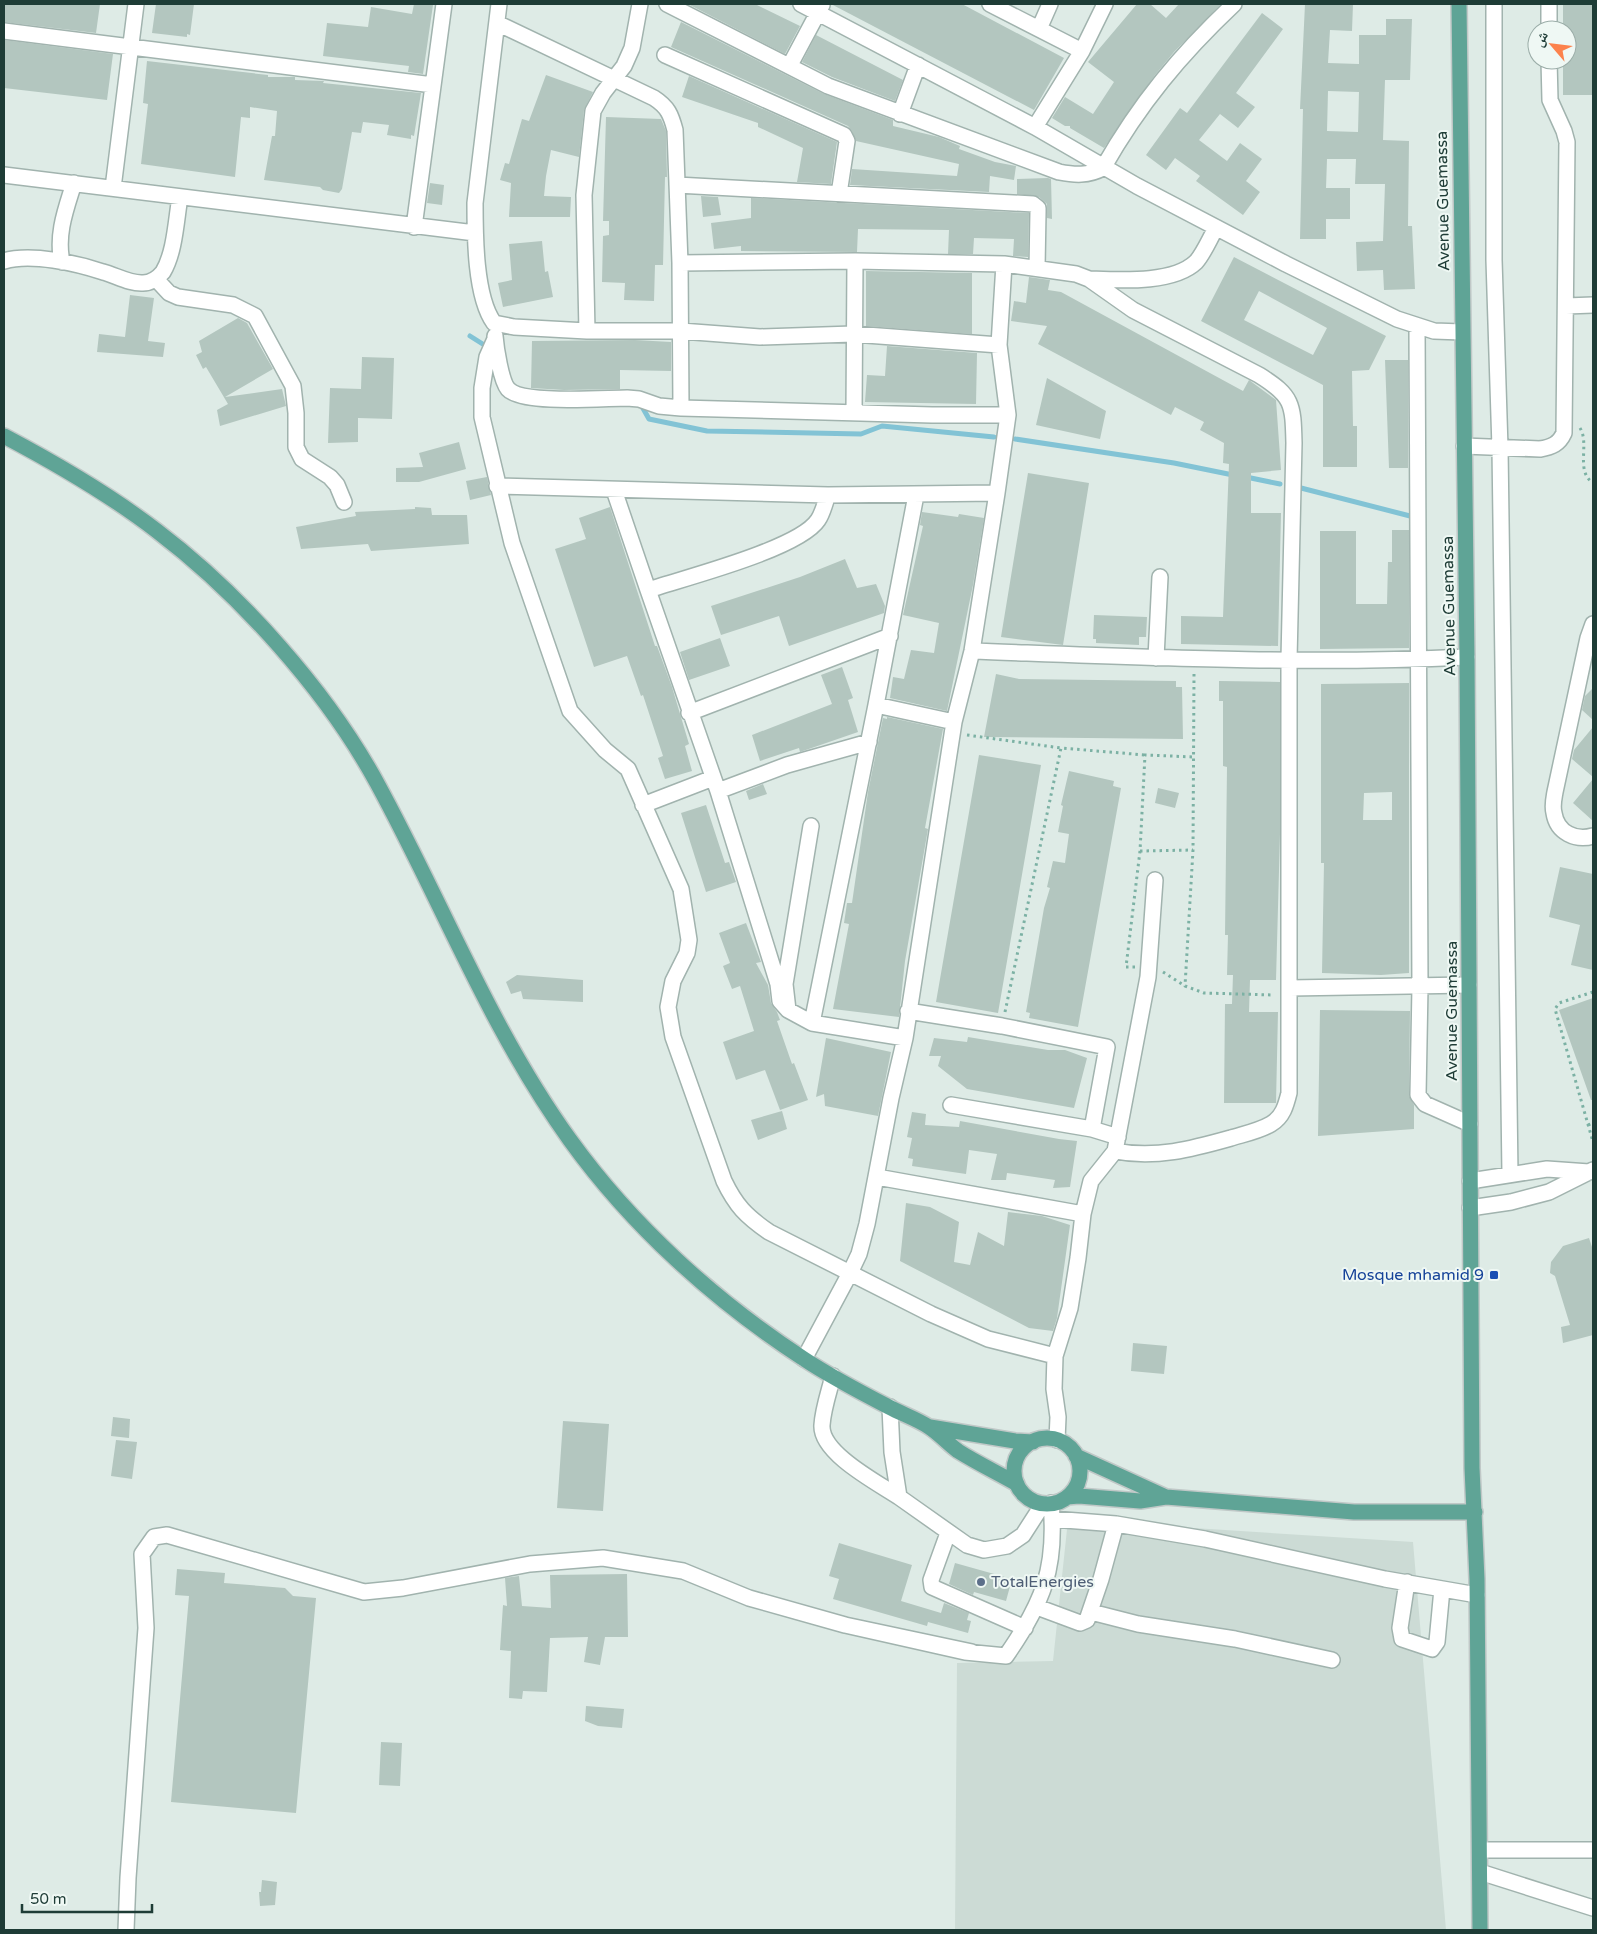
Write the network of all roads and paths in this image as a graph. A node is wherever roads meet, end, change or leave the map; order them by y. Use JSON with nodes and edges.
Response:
{"nodes":[{"id":1,"x":136,"y":4,"type":"edge"},
{"id":2,"x":444,"y":4,"type":"edge"},
{"id":3,"x":499,"y":4,"type":"edge"},
{"id":4,"x":640,"y":4,"type":"edge"},
{"id":5,"x":667,"y":4,"type":"edge"},
{"id":6,"x":801,"y":4,"type":"edge"},
{"id":7,"x":990,"y":4,"type":"edge"},
{"id":8,"x":1050,"y":4,"type":"edge"},
{"id":9,"x":1105,"y":4,"type":"edge"},
{"id":10,"x":1234,"y":4,"type":"edge"},
{"id":11,"x":1459,"y":4,"type":"edge"},
{"id":12,"x":1494,"y":4,"type":"edge"},
{"id":13,"x":1549,"y":4,"type":"edge"},
{"id":14,"x":820,"y":8,"type":"edge"},
{"id":15,"x":1013,"y":10,"type":"edge"},
{"id":16,"x":1549,"y":20,"type":"edge"},
{"id":17,"x":497,"y":23,"type":"junction"},
{"id":18,"x":1039,"y":29,"type":"junction"},
{"id":19,"x":4,"y":31,"type":"edge"},
{"id":20,"x":131,"y":48,"type":"junction"},
{"id":21,"x":1082,"y":51,"type":"junction"},
{"id":22,"x":664,"y":55,"type":"dead end"},
{"id":23,"x":790,"y":65,"type":"junction"},
{"id":24,"x":918,"y":65,"type":"junction"},
{"id":25,"x":1549,"y":70,"type":"edge"},
{"id":26,"x":615,"y":80,"type":"junction"},
{"id":27,"x":433,"y":86,"type":"junction"},
{"id":28,"x":900,"y":114,"type":"junction"},
{"id":29,"x":1034,"y":127,"type":"junction"},
{"id":30,"x":1103,"y":168,"type":"junction"},
{"id":31,"x":4,"y":174,"type":"edge"},
{"id":32,"x":74,"y":183,"type":"junction"},
{"id":33,"x":677,"y":185,"type":"junction"},
{"id":34,"x":113,"y":188,"type":"junction"},
{"id":35,"x":839,"y":194,"type":"junction"},
{"id":36,"x":180,"y":197,"type":"junction"},
{"id":37,"x":414,"y":227,"type":"junction"},
{"id":38,"x":1216,"y":228,"type":"junction"},
{"id":39,"x":475,"y":233,"type":"junction"},
{"id":40,"x":4,"y":261,"type":"edge"},
{"id":41,"x":855,"y":261,"type":"junction"},
{"id":42,"x":62,"y":262,"type":"junction"},
{"id":43,"x":680,"y":263,"type":"junction"},
{"id":44,"x":1004,"y":264,"type":"junction"},
{"id":45,"x":1037,"y":268,"type":"junction"},
{"id":46,"x":156,"y":279,"type":"junction"},
{"id":47,"x":1089,"y":279,"type":"junction"},
{"id":48,"x":1593,"y":305,"type":"edge"},
{"id":49,"x":1566,"y":306,"type":"junction"},
{"id":50,"x":494,"y":323,"type":"junction"},
{"id":51,"x":1416,"y":326,"type":"junction"},
{"id":52,"x":587,"y":331,"type":"junction"},
{"id":53,"x":681,"y":331,"type":"junction"},
{"id":54,"x":1462,"y":332,"type":"junction"},
{"id":55,"x":853,"y":334,"type":"junction"},
{"id":56,"x":495,"y":340,"type":"junction"},
{"id":57,"x":999,"y":345,"type":"junction"},
{"id":58,"x":681,"y":408,"type":"junction"},
{"id":59,"x":854,"y":413,"type":"junction"},
{"id":60,"x":1008,"y":415,"type":"junction"},
{"id":61,"x":1566,"y":424,"type":"junction"},
{"id":62,"x":4,"y":436,"type":"edge"},
{"id":63,"x":1464,"y":446,"type":"junction"},
{"id":64,"x":1500,"y":448,"type":"junction"},
{"id":65,"x":1593,"y":483,"type":"edge"},
{"id":66,"x":498,"y":486,"type":"junction"},
{"id":67,"x":614,"y":490,"type":"junction"},
{"id":68,"x":997,"y":493,"type":"junction"},
{"id":69,"x":828,"y":495,"type":"junction"},
{"id":70,"x":916,"y":495,"type":"junction"},
{"id":71,"x":344,"y":502,"type":"dead end"},
{"id":72,"x":1160,"y":577,"type":"dead end"},
{"id":73,"x":648,"y":590,"type":"junction"},
{"id":74,"x":1593,"y":624,"type":"edge"},
{"id":75,"x":890,"y":636,"type":"junction"},
{"id":76,"x":972,"y":650,"type":"junction"},
{"id":77,"x":1467,"y":657,"type":"junction"},
{"id":78,"x":1156,"y":658,"type":"junction"},
{"id":79,"x":1194,"y":659,"type":"junction"},
{"id":80,"x":1289,"y":659,"type":"junction"},
{"id":81,"x":1419,"y":659,"type":"junction"},
{"id":82,"x":876,"y":705,"type":"junction"},
{"id":83,"x":689,"y":713,"type":"junction"},
{"id":84,"x":954,"y":728,"type":"junction"},
{"id":85,"x":869,"y":742,"type":"junction"},
{"id":86,"x":1061,"y":748,"type":"junction"},
{"id":87,"x":1146,"y":755,"type":"dead end"},
{"id":88,"x":716,"y":784,"type":"junction"},
{"id":89,"x":643,"y":805,"type":"junction"},
{"id":90,"x":811,"y":826,"type":"dead end"},
{"id":91,"x":1593,"y":836,"type":"edge"},
{"id":92,"x":1193,"y":850,"type":"junction"},
{"id":93,"x":1140,"y":851,"type":"dead end"},
{"id":94,"x":1154,"y":880,"type":"dead end"},
{"id":95,"x":1469,"y":985,"type":"junction"},
{"id":96,"x":1420,"y":987,"type":"junction"},
{"id":97,"x":1289,"y":992,"type":"junction"},
{"id":98,"x":1593,"y":992,"type":"edge"},
{"id":99,"x":788,"y":1010,"type":"junction"},
{"id":100,"x":908,"y":1011,"type":"junction"},
{"id":101,"x":812,"y":1023,"type":"junction"},
{"id":102,"x":1002,"y":1026,"type":"junction"},
{"id":103,"x":905,"y":1038,"type":"junction"},
{"id":104,"x":951,"y":1105,"type":"dead end"},
{"id":105,"x":1593,"y":1123,"type":"edge"},
{"id":106,"x":1470,"y":1124,"type":"junction"},
{"id":107,"x":1588,"y":1125,"type":"junction"},
{"id":108,"x":1092,"y":1129,"type":"junction"},
{"id":109,"x":1593,"y":1142,"type":"edge"},
{"id":110,"x":1116,"y":1144,"type":"junction"},
{"id":111,"x":1591,"y":1171,"type":"edge"},
{"id":112,"x":1510,"y":1174,"type":"junction"},
{"id":113,"x":877,"y":1177,"type":"junction"},
{"id":114,"x":1470,"y":1181,"type":"junction"},
{"id":115,"x":1470,"y":1208,"type":"junction"},
{"id":116,"x":1083,"y":1214,"type":"junction"},
{"id":117,"x":850,"y":1273,"type":"junction"},
{"id":118,"x":1055,"y":1356,"type":"junction"},
{"id":119,"x":804,"y":1359,"type":"junction"},
{"id":120,"x":833,"y":1376,"type":"junction"},
{"id":121,"x":890,"y":1407,"type":"junction"},
{"id":122,"x":928,"y":1426,"type":"junction"},
{"id":123,"x":1057,"y":1440,"type":"junction"},
{"id":124,"x":1033,"y":1442,"type":"junction"},
{"id":125,"x":1076,"y":1456,"type":"junction"},
{"id":126,"x":1017,"y":1484,"type":"junction"},
{"id":127,"x":899,"y":1496,"type":"junction"},
{"id":128,"x":1067,"y":1497,"type":"junction"},
{"id":129,"x":1166,"y":1497,"type":"junction"},
{"id":130,"x":1047,"y":1504,"type":"junction"},
{"id":131,"x":1475,"y":1512,"type":"junction"},
{"id":132,"x":1052,"y":1519,"type":"junction"},
{"id":133,"x":1116,"y":1524,"type":"junction"},
{"id":134,"x":948,"y":1533,"type":"junction"},
{"id":135,"x":1407,"y":1582,"type":"junction"},
{"id":136,"x":1442,"y":1588,"type":"junction"},
{"id":137,"x":1477,"y":1595,"type":"junction"},
{"id":138,"x":1037,"y":1607,"type":"junction"},
{"id":139,"x":1091,"y":1612,"type":"junction"},
{"id":140,"x":1025,"y":1628,"type":"junction"},
{"id":141,"x":1332,"y":1660,"type":"dead end"},
{"id":142,"x":1480,"y":1850,"type":"junction"},
{"id":143,"x":1593,"y":1850,"type":"edge"},
{"id":144,"x":1480,"y":1872,"type":"junction"},
{"id":145,"x":1593,"y":1908,"type":"edge"},
{"id":146,"x":126,"y":1930,"type":"edge"},
{"id":147,"x":1480,"y":1930,"type":"edge"}],
"edges":[{"from":1,"to":20,"type":"street"},
{"from":2,"to":27,"type":"street"},
{"from":3,"to":17,"type":"street"},
{"from":4,"to":26,"type":"street"},
{"from":5,"to":23,"type":"street"},
{"from":6,"to":14,"type":"street"},
{"from":7,"to":15,"type":"street"},
{"from":8,"to":18,"type":"street"},
{"from":9,"to":21,"type":"street"},
{"from":10,"to":30,"type":"street"},
{"from":11,"to":54,"type":"main road","name":"Avenue Guemassa"},
{"from":12,"to":64,"type":"street"},
{"from":13,"to":16,"type":"street"},
{"from":14,"to":23,"type":"street"},
{"from":14,"to":24,"type":"street"},
{"from":15,"to":18,"type":"street"},
{"from":17,"to":26,"type":"street"},
{"from":17,"to":39,"type":"street"},
{"from":18,"to":21,"type":"street"},
{"from":19,"to":20,"type":"street"},
{"from":20,"to":27,"type":"street"},
{"from":20,"to":34,"type":"street"},
{"from":21,"to":29,"type":"street"},
{"from":22,"to":35,"type":"street"},
{"from":23,"to":28,"type":"street"},
{"from":24,"to":28,"type":"street"},
{"from":24,"to":29,"type":"street"},
{"from":25,"to":49,"type":"street"},
{"from":26,"to":33,"type":"street"},
{"from":26,"to":52,"type":"street"},
{"from":27,"to":37,"type":"street"},
{"from":28,"to":30,"type":"street"},
{"from":29,"to":30,"type":"street"},
{"from":30,"to":38,"type":"street"},
{"from":31,"to":32,"type":"street"},
{"from":32,"to":34,"type":"street"},
{"from":32,"to":42,"type":"street"},
{"from":33,"to":35,"type":"street"},
{"from":33,"to":43,"type":"street"},
{"from":34,"to":36,"type":"street"},
{"from":35,"to":45,"type":"street"},
{"from":36,"to":37,"type":"street"},
{"from":36,"to":46,"type":"street"},
{"from":37,"to":39,"type":"street"},
{"from":38,"to":47,"type":"street"},
{"from":38,"to":51,"type":"street"},
{"from":39,"to":50,"type":"street"},
{"from":40,"to":42,"type":"street"},
{"from":41,"to":43,"type":"street"},
{"from":41,"to":44,"type":"street"},
{"from":41,"to":55,"type":"street"},
{"from":42,"to":46,"type":"street"},
{"from":43,"to":53,"type":"street"},
{"from":44,"to":45,"type":"street"},
{"from":44,"to":57,"type":"street"},
{"from":45,"to":47,"type":"street"},
{"from":46,"to":71,"type":"street"},
{"from":47,"to":80,"type":"street"},
{"from":48,"to":49,"type":"street"},
{"from":49,"to":61,"type":"street"},
{"from":50,"to":52,"type":"street"},
{"from":50,"to":56,"type":"street"},
{"from":51,"to":54,"type":"street"},
{"from":51,"to":81,"type":"street"},
{"from":52,"to":53,"type":"street"},
{"from":53,"to":55,"type":"street"},
{"from":53,"to":58,"type":"street"},
{"from":54,"to":63,"type":"main road","name":"Avenue Guemassa"},
{"from":55,"to":57,"type":"street"},
{"from":55,"to":59,"type":"street"},
{"from":56,"to":58,"type":"street"},
{"from":56,"to":66,"type":"street"},
{"from":57,"to":60,"type":"street"},
{"from":58,"to":59,"type":"street"},
{"from":59,"to":60,"type":"street"},
{"from":60,"to":68,"type":"street"},
{"from":61,"to":64,"type":"street"},
{"from":61,"to":65,"type":"path"},
{"from":62,"to":119,"type":"main road"},
{"from":63,"to":64,"type":"street"},
{"from":63,"to":77,"type":"main road","name":"Avenue Guemassa"},
{"from":64,"to":112,"type":"street"},
{"from":66,"to":67,"type":"street"},
{"from":66,"to":89,"type":"street"},
{"from":67,"to":69,"type":"street"},
{"from":67,"to":73,"type":"street"},
{"from":68,"to":70,"type":"street"},
{"from":68,"to":76,"type":"street"},
{"from":69,"to":70,"type":"street"},
{"from":69,"to":73,"type":"street"},
{"from":70,"to":75,"type":"street"},
{"from":72,"to":78,"type":"street"},
{"from":73,"to":83,"type":"street"},
{"from":74,"to":91,"type":"street"},
{"from":75,"to":82,"type":"street"},
{"from":75,"to":83,"type":"street"},
{"from":76,"to":78,"type":"street"},
{"from":76,"to":84,"type":"street"},
{"from":77,"to":81,"type":"street"},
{"from":77,"to":95,"type":"main road","name":"Avenue Guemassa"},
{"from":78,"to":79,"type":"street"},
{"from":79,"to":80,"type":"street"},
{"from":79,"to":92,"type":"path"},
{"from":80,"to":81,"type":"street"},
{"from":80,"to":97,"type":"street"},
{"from":81,"to":96,"type":"street"},
{"from":82,"to":84,"type":"street"},
{"from":82,"to":85,"type":"street"},
{"from":83,"to":88,"type":"street"},
{"from":84,"to":86,"type":"path"},
{"from":84,"to":100,"type":"street"},
{"from":85,"to":88,"type":"street"},
{"from":85,"to":101,"type":"street"},
{"from":86,"to":87,"type":"path"},
{"from":86,"to":102,"type":"path"},
{"from":88,"to":89,"type":"street"},
{"from":88,"to":99,"type":"street"},
{"from":89,"to":117,"type":"street"},
{"from":90,"to":99,"type":"street"},
{"from":92,"to":93,"type":"path"},
{"from":92,"to":97,"type":"path"},
{"from":94,"to":110,"type":"street"},
{"from":95,"to":96,"type":"street"},
{"from":95,"to":106,"type":"main road","name":"Avenue Guemassa"},
{"from":96,"to":97,"type":"street"},
{"from":96,"to":106,"type":"street"},
{"from":97,"to":110,"type":"street"},
{"from":98,"to":107,"type":"path"},
{"from":99,"to":101,"type":"street"},
{"from":100,"to":102,"type":"street"},
{"from":100,"to":103,"type":"street"},
{"from":101,"to":103,"type":"street"},
{"from":102,"to":108,"type":"street"},
{"from":103,"to":113,"type":"street"},
{"from":104,"to":108,"type":"street"},
{"from":105,"to":107,"type":"path"},
{"from":106,"to":114,"type":"main road","name":"Avenue Guemassa"},
{"from":107,"to":109,"type":"path"},
{"from":108,"to":110,"type":"street"},
{"from":110,"to":116,"type":"street"},
{"from":111,"to":112,"type":"street"},
{"from":111,"to":115,"type":"street"},
{"from":112,"to":114,"type":"street"},
{"from":113,"to":116,"type":"street"},
{"from":113,"to":117,"type":"street"},
{"from":114,"to":115,"type":"main road","name":"Avenue Guemassa"},
{"from":115,"to":131,"type":"main road","name":"Avenue Guemassa"},
{"from":116,"to":118,"type":"street"},
{"from":117,"to":118,"type":"street"},
{"from":117,"to":119,"type":"street"},
{"from":118,"to":123,"type":"street"},
{"from":119,"to":120,"type":"main road"},
{"from":120,"to":121,"type":"main road"},
{"from":120,"to":127,"type":"street"},
{"from":121,"to":122,"type":"main road"},
{"from":121,"to":127,"type":"street"},
{"from":122,"to":124,"type":"main road"},
{"from":122,"to":126,"type":"main road"},
{"from":123,"to":124,"type":"main road"},
{"from":123,"to":125,"type":"main road"},
{"from":124,"to":126,"type":"main road"},
{"from":125,"to":128,"type":"main road"},
{"from":125,"to":129,"type":"main road"},
{"from":126,"to":130,"type":"main road"},
{"from":127,"to":134,"type":"street"},
{"from":128,"to":129,"type":"main road"},
{"from":128,"to":130,"type":"main road"},
{"from":129,"to":131,"type":"main road"},
{"from":130,"to":132,"type":"street"},
{"from":130,"to":134,"type":"street"},
{"from":131,"to":137,"type":"main road","name":"Avenue Guemassa"},
{"from":132,"to":133,"type":"street"},
{"from":132,"to":138,"type":"street"},
{"from":133,"to":135,"type":"street"},
{"from":133,"to":139,"type":"street"},
{"from":134,"to":140,"type":"street"},
{"from":135,"to":136,"type":"street"},
{"from":135,"to":136,"type":"street"},
{"from":136,"to":137,"type":"street"},
{"from":137,"to":142,"type":"main road","name":"Avenue Guemassa"},
{"from":138,"to":139,"type":"street"},
{"from":138,"to":140,"type":"street"},
{"from":139,"to":141,"type":"street"},
{"from":140,"to":146,"type":"street"},
{"from":142,"to":143,"type":"street"},
{"from":142,"to":144,"type":"main road","name":"Avenue Guemassa"},
{"from":144,"to":145,"type":"street"},
{"from":144,"to":147,"type":"main road","name":"Avenue Guemassa"}]}
